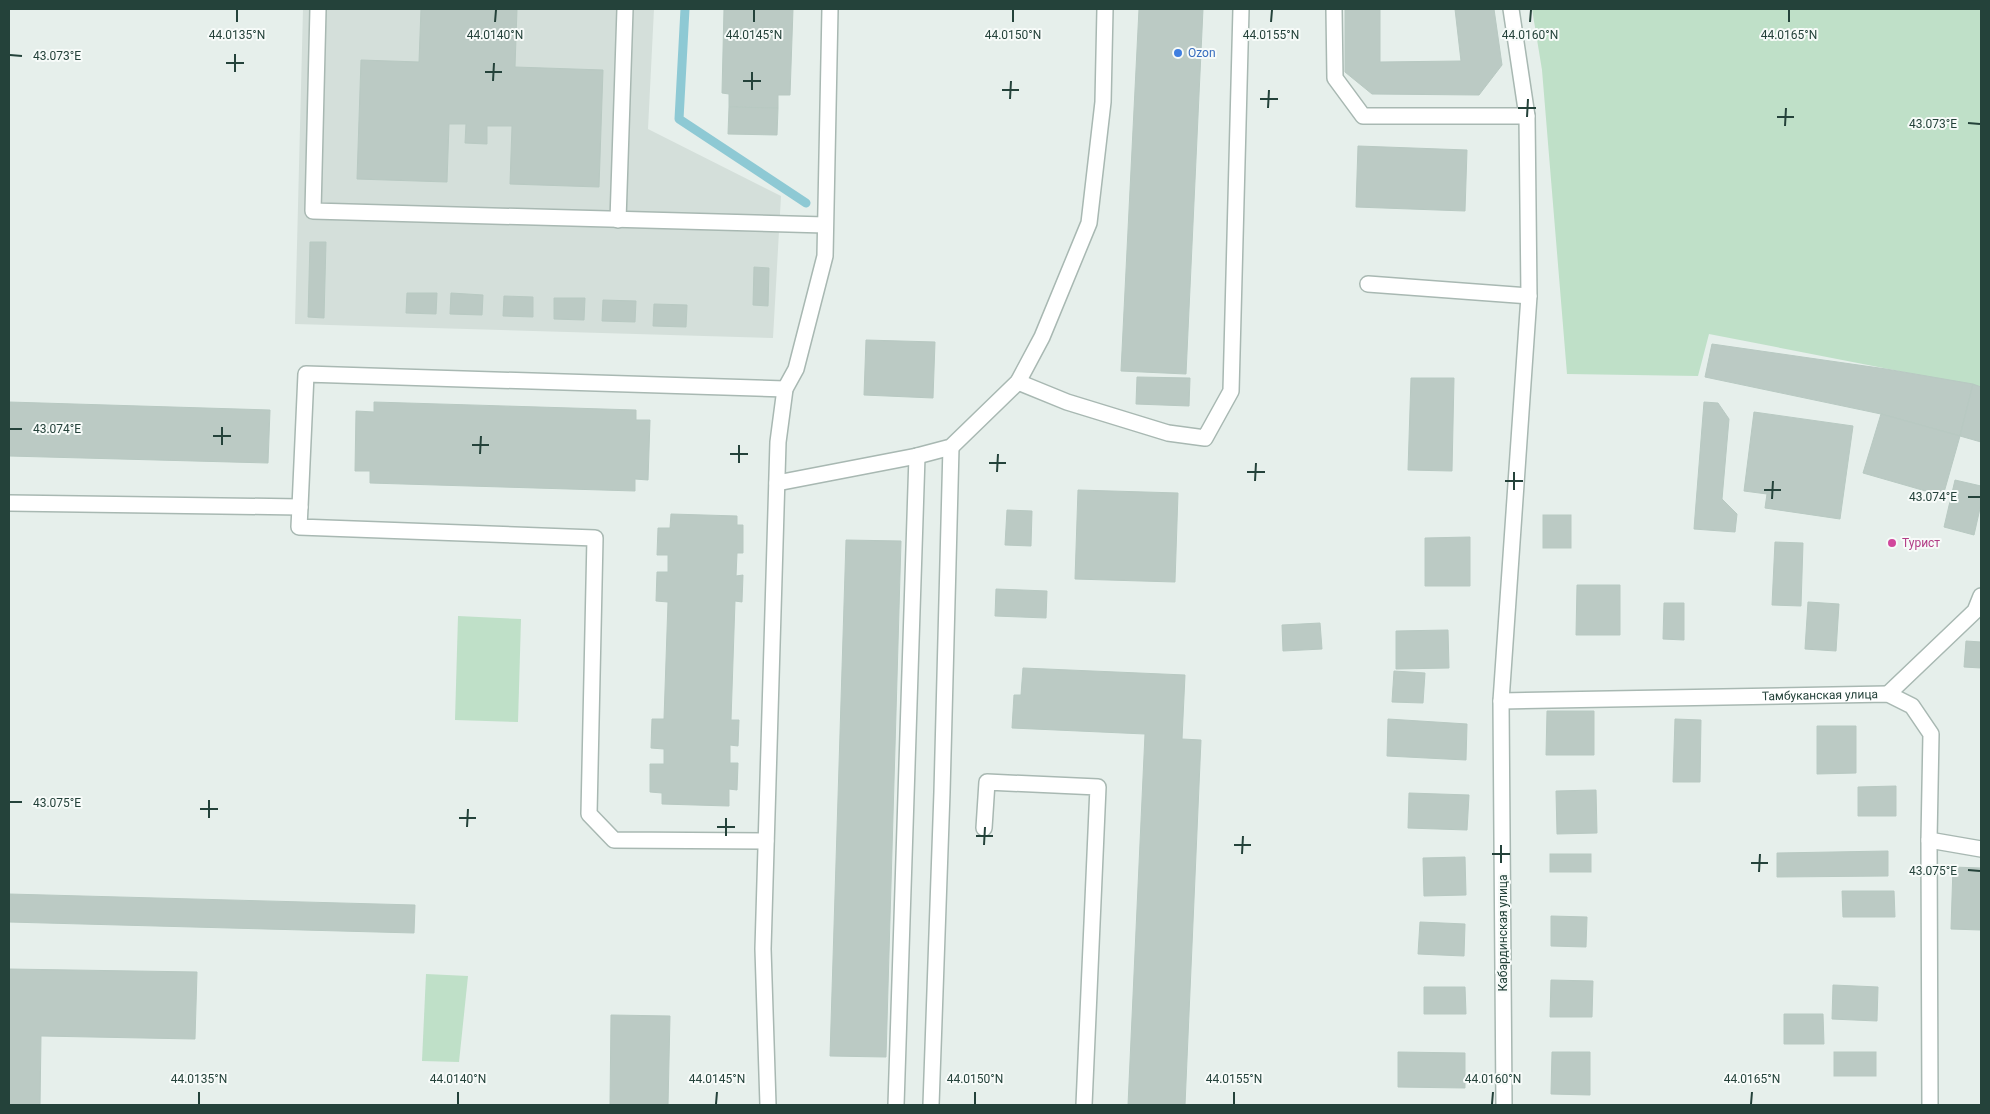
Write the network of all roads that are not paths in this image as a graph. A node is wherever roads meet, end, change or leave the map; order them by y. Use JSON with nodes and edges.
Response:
{"nodes":[{"id":1,"x":318,"y":9,"type":"edge"},
{"id":2,"x":624,"y":9,"type":"edge"},
{"id":3,"x":830,"y":9,"type":"edge"},
{"id":4,"x":1105,"y":9,"type":"edge"},
{"id":5,"x":1241,"y":9,"type":"edge"},
{"id":6,"x":1334,"y":9,"type":"edge"},
{"id":7,"x":1511,"y":9,"type":"edge"},
{"id":8,"x":1527,"y":116,"type":"junction"},
{"id":9,"x":618,"y":220,"type":"junction"},
{"id":10,"x":825,"y":226,"type":"junction"},
{"id":11,"x":1368,"y":284,"type":"dead end"},
{"id":12,"x":1529,"y":296,"type":"junction"},
{"id":13,"x":1018,"y":382,"type":"junction"},
{"id":14,"x":785,"y":389,"type":"junction"},
{"id":15,"x":951,"y":447,"type":"junction"},
{"id":16,"x":917,"y":456,"type":"junction"},
{"id":17,"x":777,"y":483,"type":"junction"},
{"id":18,"x":9,"y":503,"type":"edge"},
{"id":19,"x":300,"y":507,"type":"junction"},
{"id":20,"x":1981,"y":596,"type":"edge"},
{"id":21,"x":1978,"y":611,"type":"edge"},
{"id":22,"x":1888,"y":694,"type":"junction"},
{"id":23,"x":1501,"y":700,"type":"junction"},
{"id":24,"x":984,"y":828,"type":"dead end"},
{"id":25,"x":1928,"y":840,"type":"junction"},
{"id":26,"x":766,"y":841,"type":"junction"},
{"id":27,"x":1981,"y":849,"type":"edge"},
{"id":28,"x":768,"y":1105,"type":"edge"},
{"id":29,"x":896,"y":1105,"type":"edge"},
{"id":30,"x":932,"y":1105,"type":"edge"},
{"id":31,"x":1084,"y":1105,"type":"edge"},
{"id":32,"x":1504,"y":1105,"type":"edge"},
{"id":33,"x":1930,"y":1105,"type":"edge"}],
"edges":[{"from":1,"to":9,"type":"street"},
{"from":2,"to":9,"type":"street"},
{"from":3,"to":10,"type":"street"},
{"from":4,"to":13,"type":"street"},
{"from":5,"to":13,"type":"street"},
{"from":6,"to":8,"type":"street"},
{"from":7,"to":8,"type":"street","name":"Кабардинская улица"},
{"from":8,"to":12,"type":"street","name":"Кабардинская улица"},
{"from":9,"to":10,"type":"street"},
{"from":10,"to":14,"type":"street"},
{"from":11,"to":12,"type":"street"},
{"from":12,"to":23,"type":"street","name":"Кабардинская улица"},
{"from":13,"to":15,"type":"street"},
{"from":14,"to":17,"type":"street"},
{"from":14,"to":19,"type":"street"},
{"from":15,"to":16,"type":"street"},
{"from":15,"to":30,"type":"street"},
{"from":16,"to":17,"type":"street"},
{"from":16,"to":29,"type":"street"},
{"from":17,"to":26,"type":"street"},
{"from":18,"to":19,"type":"street"},
{"from":19,"to":26,"type":"street"},
{"from":20,"to":21,"type":"street"},
{"from":21,"to":22,"type":"street"},
{"from":22,"to":23,"type":"street","name":"Тамбуканская улица"},
{"from":22,"to":25,"type":"street","name":"Тамбуканская улица"},
{"from":23,"to":32,"type":"street","name":"Кабардинская улица"},
{"from":24,"to":31,"type":"street"},
{"from":25,"to":27,"type":"street"},
{"from":25,"to":33,"type":"street","name":"Тамбуканская улица"},
{"from":26,"to":28,"type":"street"}]}
